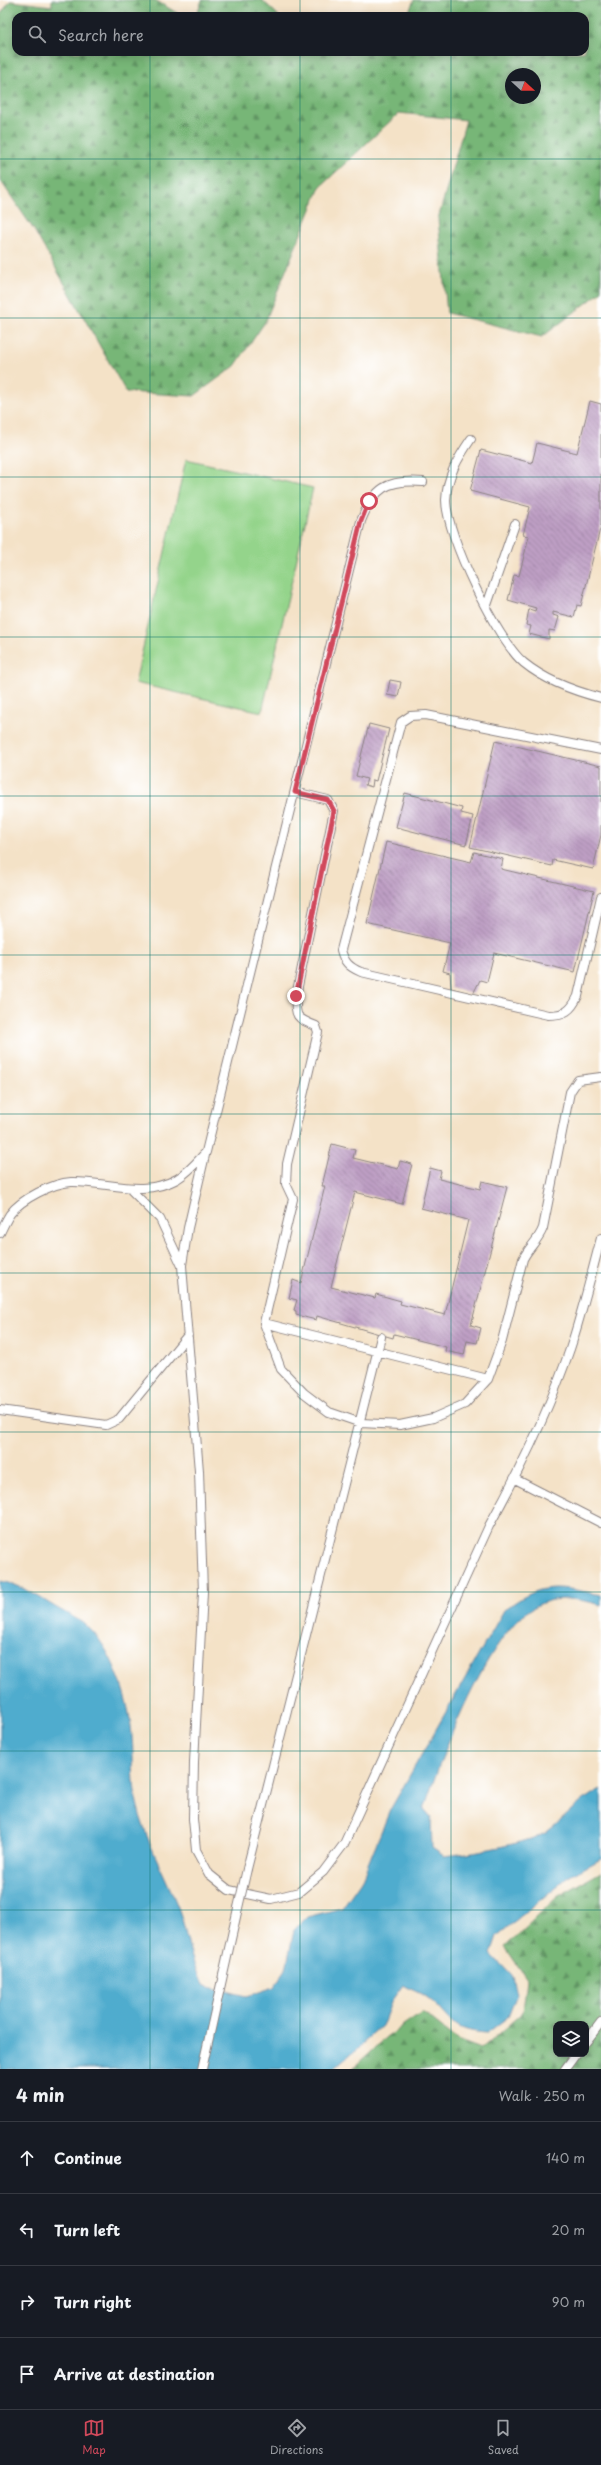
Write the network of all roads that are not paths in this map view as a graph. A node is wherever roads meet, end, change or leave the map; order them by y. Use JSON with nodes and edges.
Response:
{"nodes":[{"id":1,"x":471,"y":439,"type":"dead end"},
{"id":2,"x":423,"y":482,"type":"dead end"},
{"id":3,"x":515,"y":524,"type":"dead end"},
{"id":4,"x":486,"y":608,"type":"junction"},
{"id":5,"x":601,"y":698,"type":"edge"},
{"id":6,"x":601,"y":750,"type":"edge"},
{"id":7,"x":295,"y":792,"type":"junction"},
{"id":8,"x":601,"y":897,"type":"edge"},
{"id":9,"x":601,"y":1077,"type":"edge"},
{"id":10,"x":206,"y":1152,"type":"junction"},
{"id":11,"x":130,"y":1189,"type":"junction"},
{"id":12,"x":0,"y":1233,"type":"edge"},
{"id":13,"x":601,"y":1238,"type":"edge"},
{"id":14,"x":182,"y":1266,"type":"junction"},
{"id":15,"x":264,"y":1323,"type":"junction"},
{"id":16,"x":188,"y":1335,"type":"junction"},
{"id":17,"x":381,"y":1337,"type":"dead end"},
{"id":18,"x":378,"y":1351,"type":"junction"},
{"id":19,"x":488,"y":1379,"type":"junction"},
{"id":20,"x":0,"y":1410,"type":"edge"},
{"id":21,"x":360,"y":1423,"type":"junction"},
{"id":22,"x":515,"y":1479,"type":"junction"},
{"id":23,"x":601,"y":1523,"type":"edge"},
{"id":24,"x":601,"y":2022,"type":"edge"},
{"id":25,"x":589,"y":2038,"type":"edge"},
{"id":26,"x":574,"y":2057,"type":"edge"},
{"id":27,"x":202,"y":2069,"type":"edge"},
{"id":28,"x":565,"y":2069,"type":"edge"}],
"edges":[{"from":1,"to":4,"type":"lane"},
{"from":2,"to":7,"type":"lane"},
{"from":3,"to":4,"type":"lane"},
{"from":4,"to":5,"type":"lane"},
{"from":6,"to":8,"type":"lane"},
{"from":7,"to":10,"type":"lane"},
{"from":7,"to":15,"type":"lane"},
{"from":9,"to":19,"type":"lane"},
{"from":10,"to":11,"type":"lane"},
{"from":10,"to":14,"type":"lane"},
{"from":11,"to":12,"type":"lane"},
{"from":11,"to":14,"type":"lane"},
{"from":13,"to":22,"type":"lane"},
{"from":14,"to":16,"type":"lane"},
{"from":15,"to":18,"type":"lane"},
{"from":15,"to":21,"type":"lane"},
{"from":16,"to":20,"type":"lane"},
{"from":16,"to":22,"type":"lane"},
{"from":17,"to":18,"type":"lane"},
{"from":18,"to":19,"type":"lane"},
{"from":18,"to":21,"type":"lane"},
{"from":19,"to":21,"type":"lane"},
{"from":21,"to":27,"type":"lane","bridge":true},
{"from":22,"to":23,"type":"lane"},
{"from":24,"to":25,"type":"lane"},
{"from":26,"to":28,"type":"lane"}]}
